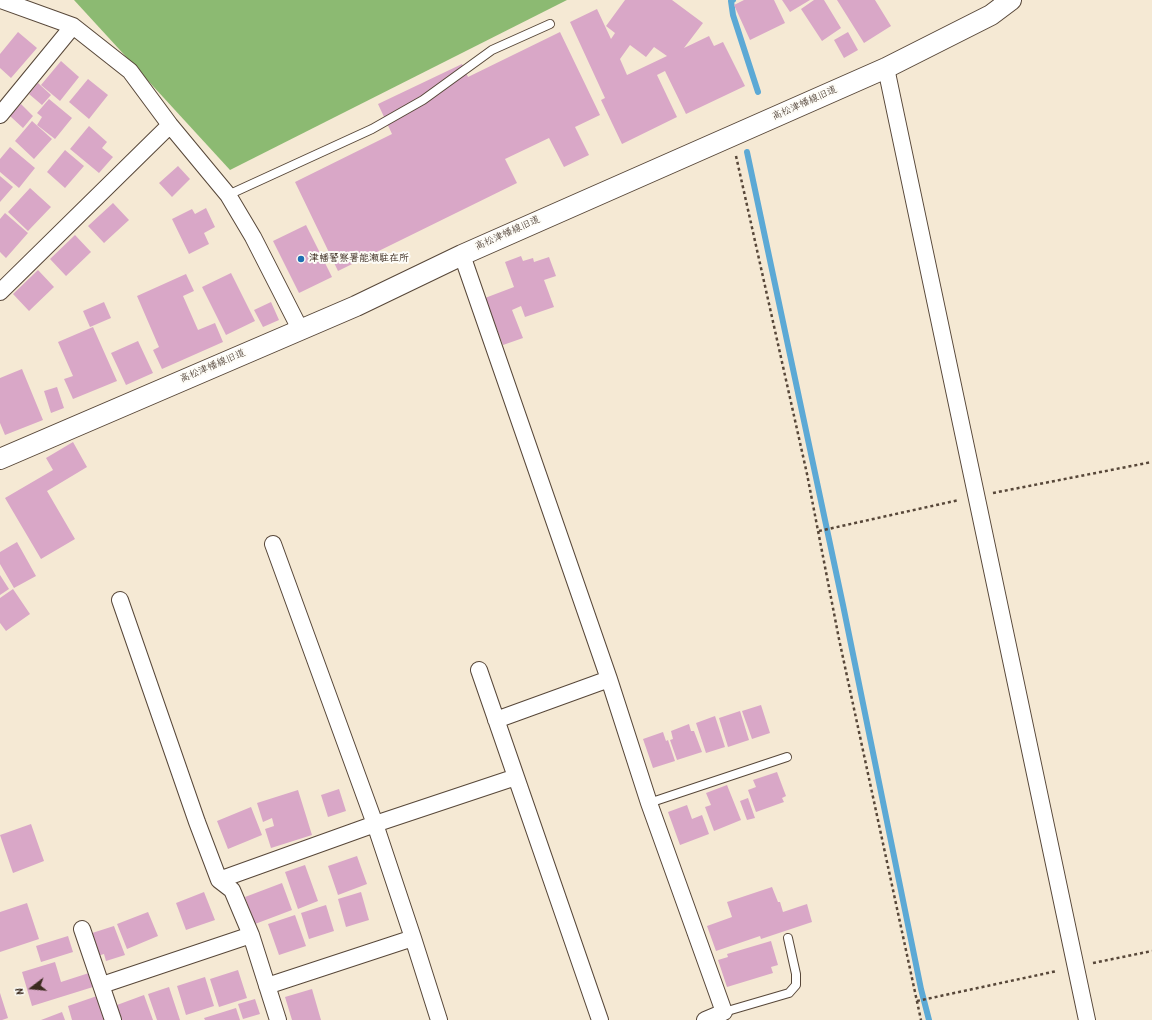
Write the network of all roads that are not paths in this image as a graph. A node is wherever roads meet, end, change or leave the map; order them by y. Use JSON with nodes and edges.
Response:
{"nodes":[{"id":1,"x":1,"y":0,"type":"edge"},
{"id":2,"x":1012,"y":0,"type":"edge"},
{"id":3,"x":550,"y":24,"type":"dead end"},
{"id":4,"x":73,"y":26,"type":"junction"},
{"id":5,"x":886,"y":68,"type":"junction"},
{"id":6,"x":0,"y":115,"type":"edge"},
{"id":7,"x":170,"y":125,"type":"junction"},
{"id":8,"x":228,"y":195,"type":"junction"},
{"id":9,"x":462,"y":255,"type":"junction"},
{"id":10,"x":0,"y":292,"type":"edge"},
{"id":11,"x":300,"y":329,"type":"junction"},
{"id":12,"x":0,"y":459,"type":"edge"},
{"id":13,"x":273,"y":544,"type":"dead end"},
{"id":14,"x":120,"y":600,"type":"dead end"},
{"id":15,"x":479,"y":670,"type":"dead end"},
{"id":16,"x":609,"y":679,"type":"junction"},
{"id":17,"x":496,"y":720,"type":"junction"},
{"id":18,"x":787,"y":757,"type":"dead end"},
{"id":19,"x":516,"y":777,"type":"junction"},
{"id":20,"x":649,"y":803,"type":"junction"},
{"id":21,"x":375,"y":824,"type":"junction"},
{"id":22,"x":219,"y":880,"type":"junction"},
{"id":23,"x":82,"y":929,"type":"dead end"},
{"id":24,"x":251,"y":935,"type":"junction"},
{"id":25,"x":413,"y":938,"type":"junction"},
{"id":26,"x":788,"y":938,"type":"dead end"},
{"id":27,"x":102,"y":985,"type":"junction"},
{"id":28,"x":267,"y":986,"type":"junction"},
{"id":29,"x":724,"y":1012,"type":"junction"},
{"id":30,"x":113,"y":1020,"type":"edge"},
{"id":31,"x":278,"y":1020,"type":"edge"},
{"id":32,"x":439,"y":1020,"type":"edge"},
{"id":33,"x":600,"y":1020,"type":"edge"},
{"id":34,"x":705,"y":1020,"type":"edge"},
{"id":35,"x":1087,"y":1020,"type":"edge"}],
"edges":[{"from":1,"to":4,"type":"street"},
{"from":2,"to":5,"type":"street","name":"高松津幡線旧道"},
{"from":3,"to":8,"type":"lane"},
{"from":4,"to":6,"type":"street"},
{"from":4,"to":7,"type":"street"},
{"from":5,"to":9,"type":"street","name":"高松津幡線旧道"},
{"from":5,"to":35,"type":"street"},
{"from":7,"to":8,"type":"street"},
{"from":7,"to":10,"type":"street"},
{"from":8,"to":11,"type":"street"},
{"from":9,"to":11,"type":"street","name":"高松津幡線旧道"},
{"from":9,"to":16,"type":"street"},
{"from":11,"to":12,"type":"street","name":"高松津幡線旧道"},
{"from":13,"to":21,"type":"street"},
{"from":14,"to":22,"type":"street"},
{"from":15,"to":17,"type":"street"},
{"from":16,"to":17,"type":"street"},
{"from":16,"to":20,"type":"street"},
{"from":17,"to":19,"type":"street"},
{"from":18,"to":20,"type":"lane"},
{"from":19,"to":21,"type":"street"},
{"from":19,"to":33,"type":"street"},
{"from":20,"to":29,"type":"street"},
{"from":21,"to":22,"type":"street"},
{"from":21,"to":25,"type":"street"},
{"from":22,"to":24,"type":"street"},
{"from":23,"to":27,"type":"street"},
{"from":24,"to":27,"type":"street"},
{"from":24,"to":28,"type":"street"},
{"from":25,"to":28,"type":"street"},
{"from":25,"to":32,"type":"street"},
{"from":26,"to":29,"type":"lane"},
{"from":27,"to":30,"type":"street"},
{"from":28,"to":31,"type":"street"},
{"from":29,"to":34,"type":"street"}]}
